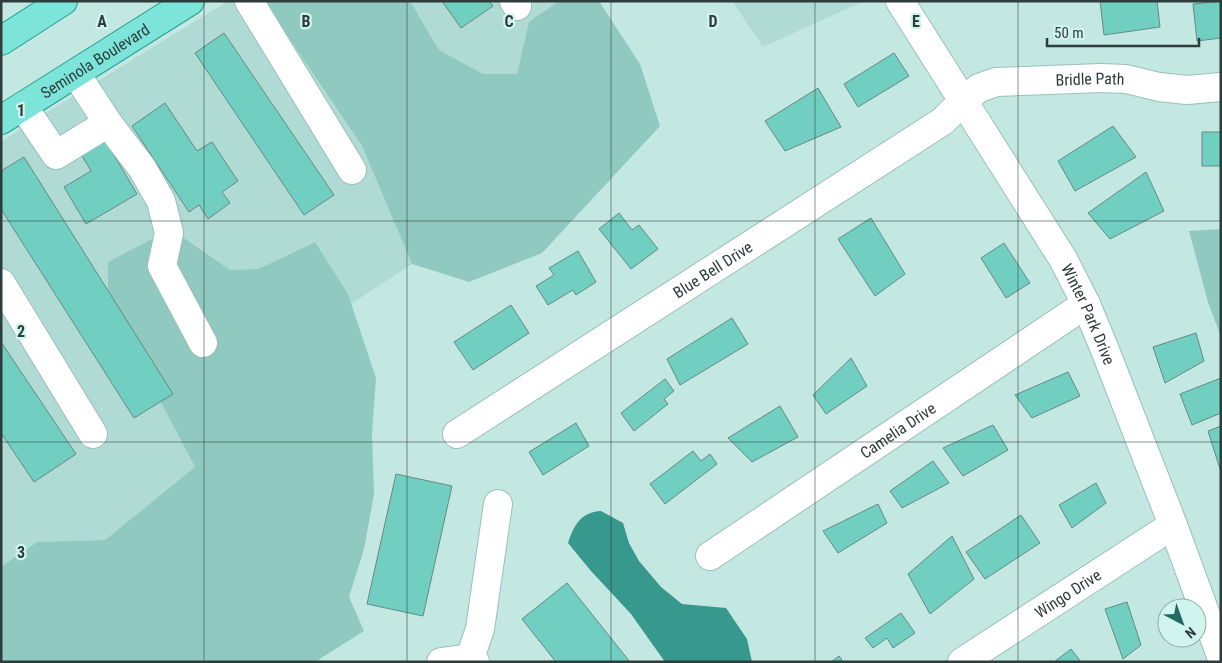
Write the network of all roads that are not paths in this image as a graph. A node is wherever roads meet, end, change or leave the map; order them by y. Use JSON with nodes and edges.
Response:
{"nodes":[{"id":1,"x":63,"y":1,"type":"edge"},
{"id":2,"x":190,"y":1,"type":"edge"},
{"id":3,"x":249,"y":1,"type":"edge"},
{"id":4,"x":900,"y":1,"type":"edge"},
{"id":5,"x":1,"y":41,"type":"edge"},
{"id":6,"x":76,"y":74,"type":"junction"},
{"id":7,"x":1221,"y":87,"type":"edge"},
{"id":8,"x":964,"y":100,"type":"junction"},
{"id":9,"x":12,"y":113,"type":"edge"},
{"id":10,"x":108,"y":123,"type":"junction"},
{"id":11,"x":352,"y":170,"type":"dead end"},
{"id":12,"x":1,"y":283,"type":"edge"},
{"id":13,"x":1086,"y":304,"type":"junction"},
{"id":14,"x":203,"y":343,"type":"dead end"},
{"id":15,"x":93,"y":434,"type":"dead end"},
{"id":16,"x":457,"y":434,"type":"dead end"},
{"id":17,"x":498,"y":504,"type":"dead end"},
{"id":18,"x":1173,"y":525,"type":"junction"},
{"id":19,"x":710,"y":556,"type":"dead end"},
{"id":20,"x":1221,"y":656,"type":"edge"},
{"id":21,"x":473,"y":660,"type":"edge"},
{"id":22,"x":441,"y":662,"type":"edge"},
{"id":23,"x":962,"y":662,"type":"edge"}],
"edges":[{"from":1,"to":5,"type":"main road"},
{"from":2,"to":6,"type":"main road","name":"Seminola Boulevard"},
{"from":3,"to":11,"type":"street"},
{"from":4,"to":8,"type":"street","name":"Winter Park Drive"},
{"from":6,"to":9,"type":"main road","name":"Seminola Boulevard"},
{"from":6,"to":10,"type":"street"},
{"from":7,"to":8,"type":"street","name":"Bridle Path"},
{"from":8,"to":13,"type":"street","name":"Winter Park Drive"},
{"from":8,"to":16,"type":"street","name":"Blue Bell Drive"},
{"from":9,"to":10,"type":"street"},
{"from":10,"to":14,"type":"street"},
{"from":12,"to":15,"type":"street"},
{"from":13,"to":18,"type":"street","name":"Winter Park Drive"},
{"from":13,"to":19,"type":"street","name":"Camelia Drive"},
{"from":17,"to":21,"type":"street"},
{"from":18,"to":20,"type":"street","name":"Winter Park Drive"},
{"from":18,"to":23,"type":"street","name":"Wingo Drive"},
{"from":21,"to":22,"type":"street"}]}
